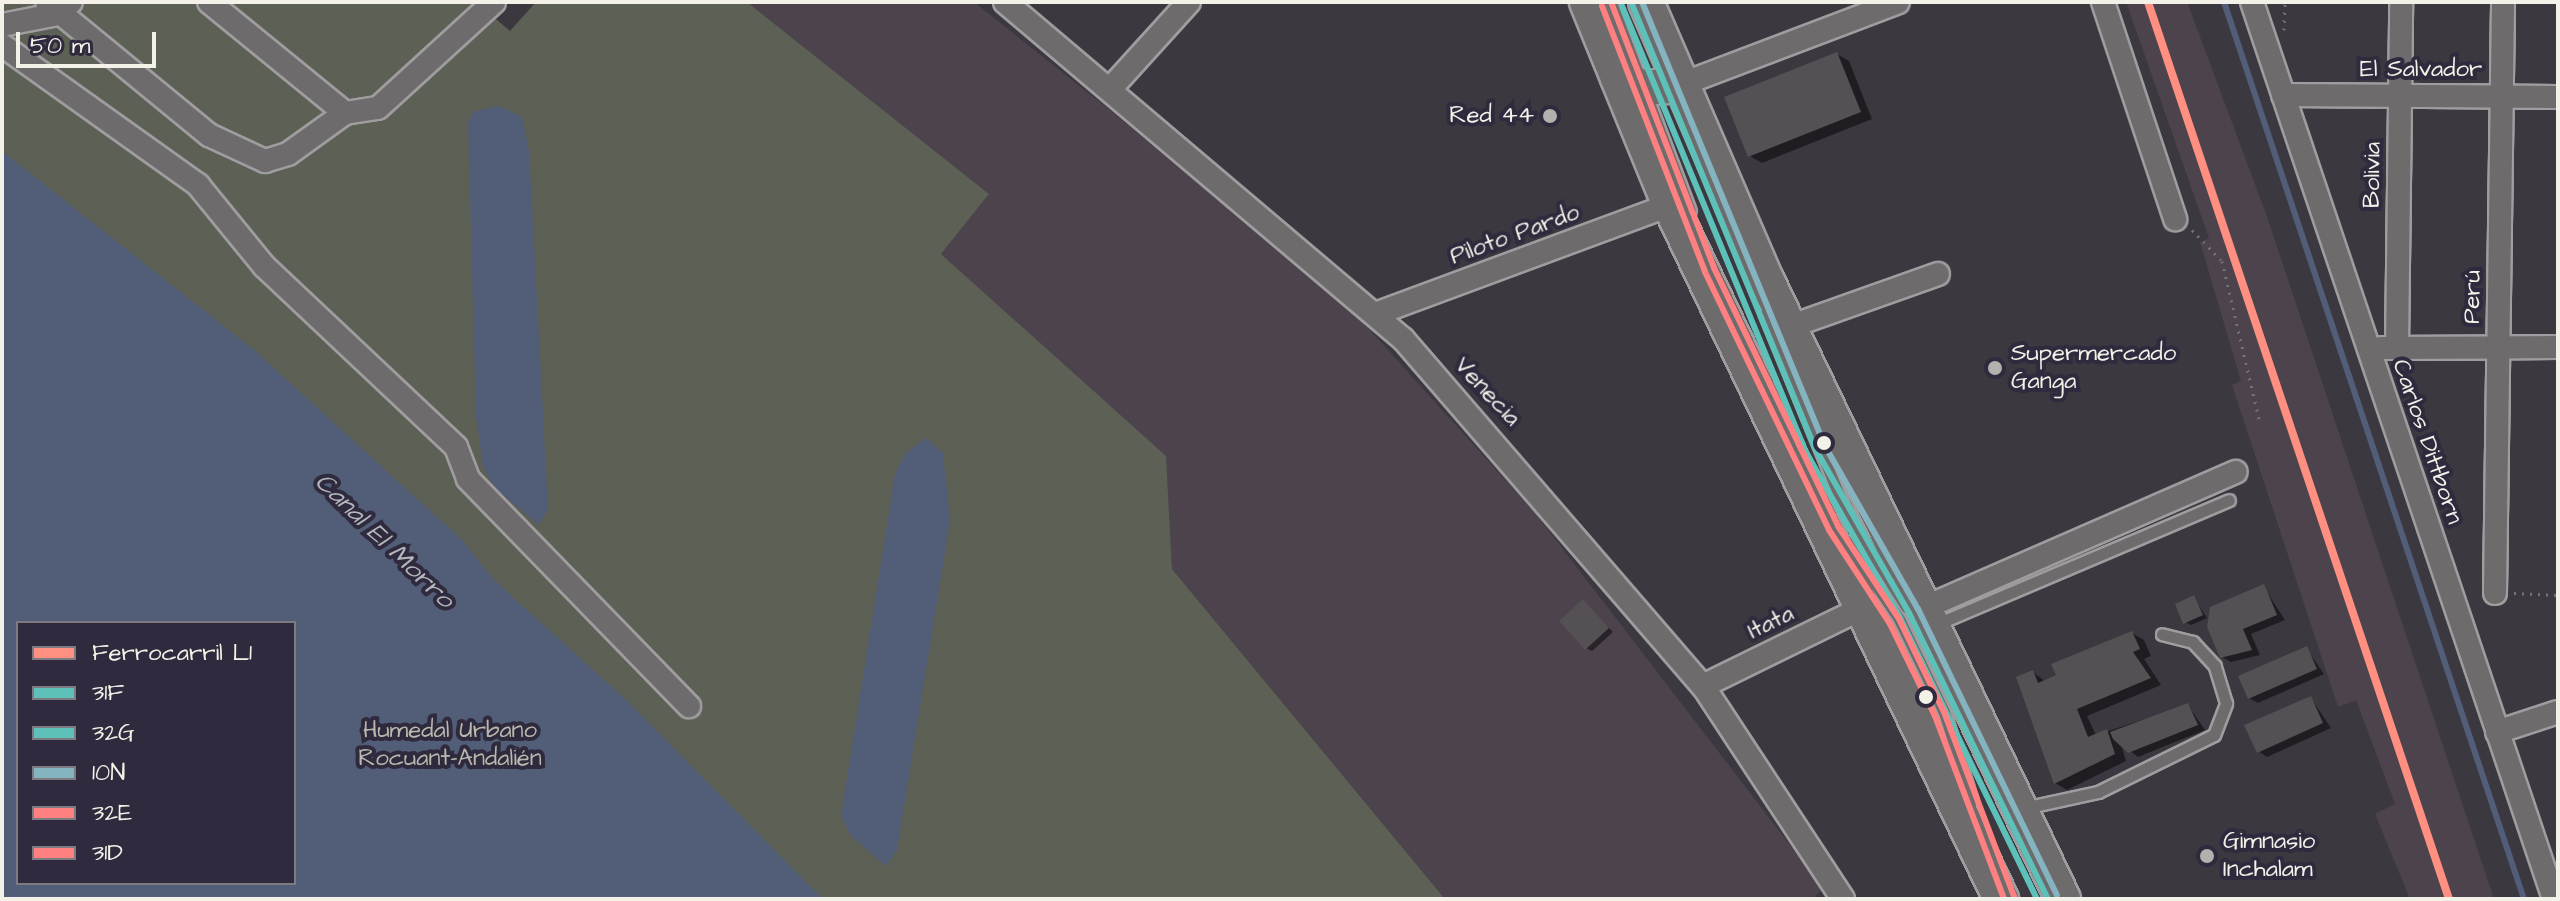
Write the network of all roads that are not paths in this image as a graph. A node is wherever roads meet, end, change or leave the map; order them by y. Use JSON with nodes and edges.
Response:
{"nodes":[{"id":1,"x":209,"y":2,"type":"edge"},
{"id":2,"x":494,"y":2,"type":"edge"},
{"id":3,"x":1005,"y":2,"type":"edge"},
{"id":4,"x":1189,"y":2,"type":"edge"},
{"id":5,"x":1587,"y":2,"type":"edge"},
{"id":6,"x":1611,"y":2,"type":"edge"},
{"id":7,"x":1631,"y":2,"type":"edge"},
{"id":8,"x":1646,"y":2,"type":"edge"},
{"id":9,"x":1898,"y":2,"type":"edge"},
{"id":10,"x":2103,"y":2,"type":"edge"},
{"id":11,"x":2252,"y":2,"type":"edge"},
{"id":12,"x":2401,"y":2,"type":"edge"},
{"id":13,"x":2503,"y":2,"type":"edge"},
{"id":14,"x":59,"y":5,"type":"edge"},
{"id":15,"x":2,"y":25,"type":"edge"},
{"id":16,"x":2,"y":45,"type":"edge"},
{"id":17,"x":1652,"y":85,"type":"junction"},
{"id":18,"x":1111,"y":88,"type":"junction"},
{"id":19,"x":2283,"y":95,"type":"junction"},
{"id":20,"x":2400,"y":96,"type":"junction"},
{"id":21,"x":2502,"y":97,"type":"junction"},
{"id":22,"x":2558,"y":97,"type":"edge"},
{"id":23,"x":345,"y":113,"type":"junction"},
{"id":24,"x":1670,"y":205,"type":"junction"},
{"id":25,"x":2175,"y":219,"type":"road end"},
{"id":26,"x":1938,"y":274,"type":"dead end"},
{"id":27,"x":1378,"y":313,"type":"junction"},
{"id":28,"x":1789,"y":327,"type":"junction"},
{"id":29,"x":2499,"y":347,"type":"junction"},
{"id":30,"x":2558,"y":347,"type":"edge"},
{"id":31,"x":2368,"y":348,"type":"junction"},
{"id":32,"x":2397,"y":348,"type":"junction"},
{"id":33,"x":2236,"y":472,"type":"dead end"},
{"id":34,"x":2229,"y":500,"type":"dead end"},
{"id":35,"x":2495,"y":593,"type":"road end"},
{"id":36,"x":1862,"y":608,"type":"junction"},
{"id":37,"x":1928,"y":617,"type":"junction"},
{"id":38,"x":2162,"y":634,"type":"dead end"},
{"id":39,"x":1703,"y":686,"type":"junction"},
{"id":40,"x":689,"y":706,"type":"dead end"},
{"id":41,"x":2558,"y":712,"type":"edge"},
{"id":42,"x":2497,"y":732,"type":"junction"},
{"id":43,"x":2020,"y":810,"type":"junction"},
{"id":44,"x":1843,"y":899,"type":"edge"},
{"id":45,"x":2001,"y":899,"type":"edge"},
{"id":46,"x":2015,"y":899,"type":"edge"},
{"id":47,"x":2048,"y":899,"type":"edge"},
{"id":48,"x":2063,"y":899,"type":"edge"},
{"id":49,"x":2554,"y":899,"type":"edge"}],
"edges":[{"from":1,"to":23,"type":"street"},
{"from":2,"to":23,"type":"street"},
{"from":3,"to":18,"type":"street","name":"Venecia"},
{"from":4,"to":18,"type":"street"},
{"from":5,"to":17,"type":"main road"},
{"from":6,"to":17,"type":"lane"},
{"from":7,"to":17,"type":"lane"},
{"from":8,"to":17,"type":"main road"},
{"from":9,"to":17,"type":"street"},
{"from":10,"to":25,"type":"street"},
{"from":11,"to":19,"type":"street","name":"Carlos Dittborn"},
{"from":12,"to":20,"type":"street","name":"Bolivia"},
{"from":13,"to":21,"type":"street","name":"Perú"},
{"from":14,"to":15,"type":"street"},
{"from":14,"to":23,"type":"street"},
{"from":16,"to":40,"type":"street"},
{"from":17,"to":24,"type":"main road"},
{"from":17,"to":28,"type":"main road"},
{"from":17,"to":46,"type":"lane"},
{"from":17,"to":47,"type":"lane"},
{"from":18,"to":27,"type":"street","name":"Venecia"},
{"from":19,"to":20,"type":"street","name":"El Salvador"},
{"from":19,"to":31,"type":"street","name":"Carlos Dittborn"},
{"from":20,"to":21,"type":"street","name":"El Salvador"},
{"from":20,"to":32,"type":"street","name":"Bolivia"},
{"from":21,"to":22,"type":"street","name":"El Salvador"},
{"from":21,"to":29,"type":"street","name":"Perú"},
{"from":24,"to":27,"type":"street","name":"Piloto Pardo"},
{"from":24,"to":36,"type":"main road"},
{"from":26,"to":28,"type":"street"},
{"from":27,"to":39,"type":"street","name":"Venecia"},
{"from":28,"to":37,"type":"main road"},
{"from":29,"to":30,"type":"street"},
{"from":29,"to":32,"type":"street"},
{"from":29,"to":35,"type":"street","name":"Perú"},
{"from":31,"to":32,"type":"street"},
{"from":31,"to":42,"type":"street","name":"Carlos Dittborn"},
{"from":33,"to":37,"type":"street"},
{"from":34,"to":37,"type":"lane"},
{"from":36,"to":39,"type":"street","name":"Itata"},
{"from":36,"to":45,"type":"main road"},
{"from":37,"to":43,"type":"main road"},
{"from":38,"to":43,"type":"lane"},
{"from":39,"to":44,"type":"street","name":"Venecia"},
{"from":41,"to":42,"type":"street"},
{"from":42,"to":49,"type":"street","name":"Carlos Dittborn"},
{"from":43,"to":48,"type":"main road"}]}
